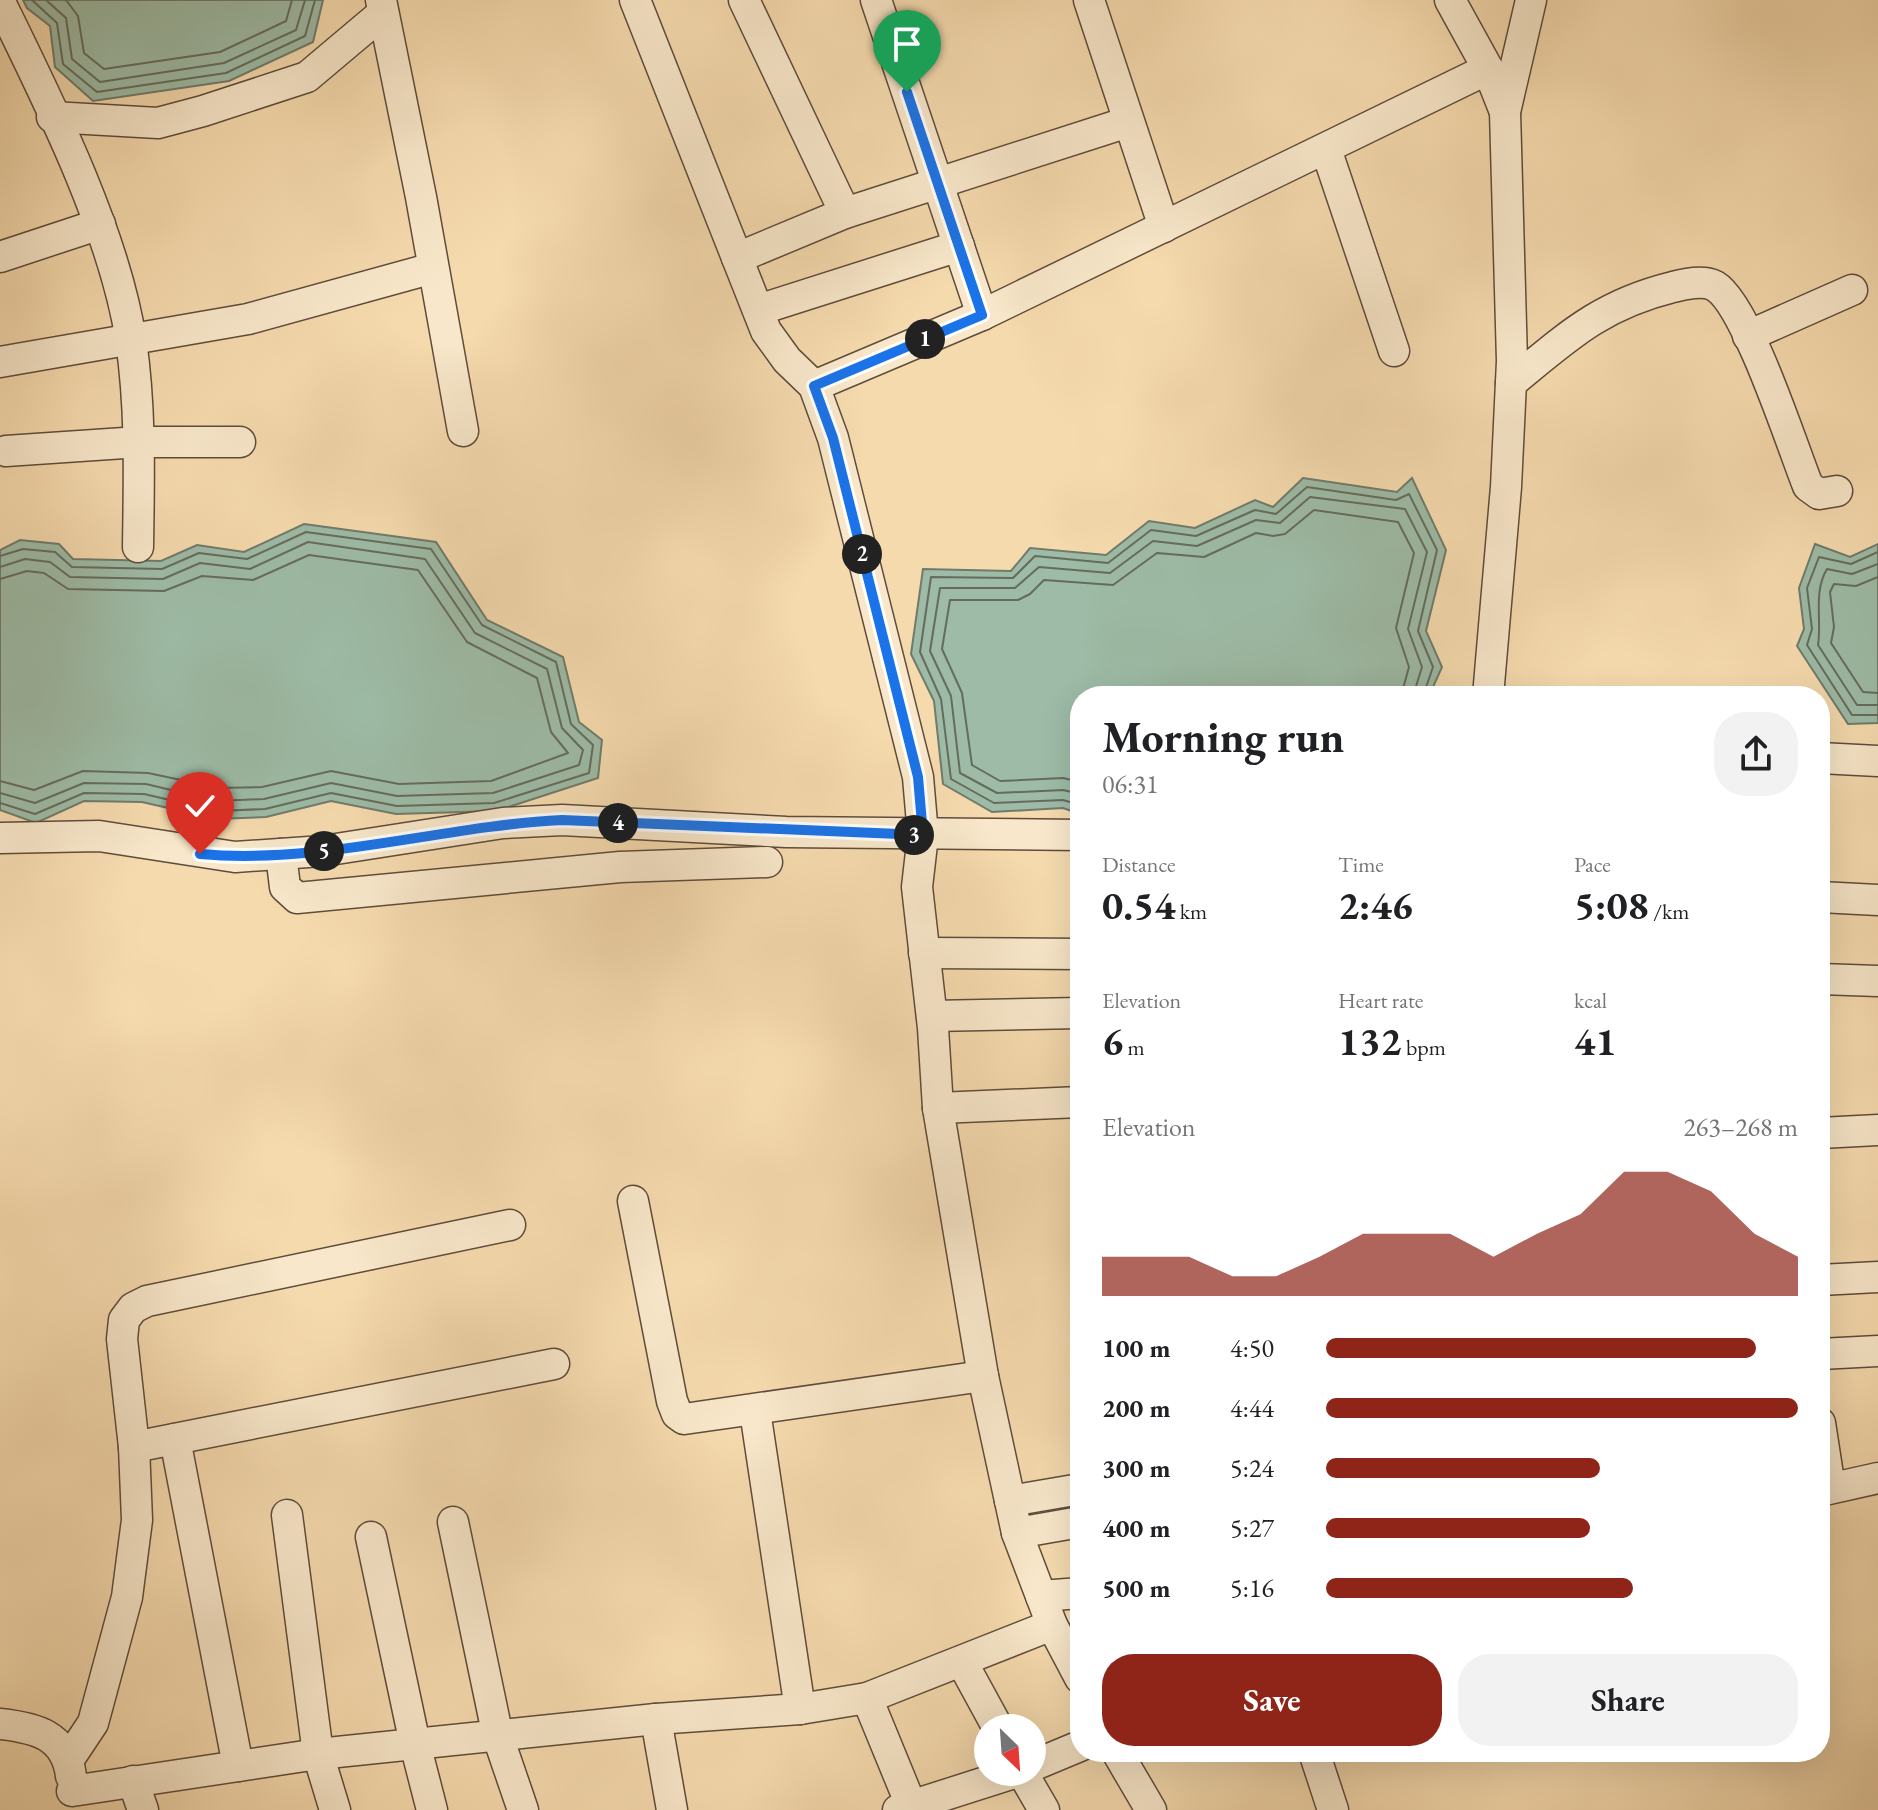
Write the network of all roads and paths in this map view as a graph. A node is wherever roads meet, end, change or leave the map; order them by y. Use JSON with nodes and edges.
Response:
{"nodes":[{"id":1,"x":635,"y":0,"type":"edge"},
{"id":2,"x":744,"y":0,"type":"edge"},
{"id":3,"x":876,"y":0,"type":"edge"},
{"id":4,"x":1089,"y":0,"type":"edge"},
{"id":5,"x":1450,"y":0,"type":"edge"},
{"id":6,"x":1531,"y":0,"type":"edge"},
{"id":7,"x":382,"y":6,"type":"edge"},
{"id":8,"x":3,"y":14,"type":"edge"},
{"id":9,"x":1488,"y":69,"type":"junction"},
{"id":10,"x":1505,"y":112,"type":"junction"},
{"id":11,"x":52,"y":117,"type":"junction"},
{"id":12,"x":1128,"y":122,"type":"junction"},
{"id":13,"x":1326,"y":149,"type":"junction"},
{"id":14,"x":939,"y":184,"type":"junction"},
{"id":15,"x":845,"y":213,"type":"junction"},
{"id":16,"x":100,"y":224,"type":"junction"},
{"id":17,"x":1164,"y":227,"type":"junction"},
{"id":18,"x":959,"y":246,"type":"junction"},
{"id":19,"x":0,"y":257,"type":"edge"},
{"id":20,"x":737,"y":258,"type":"junction"},
{"id":21,"x":433,"y":268,"type":"junction"},
{"id":22,"x":1852,"y":290,"type":"dead end"},
{"id":23,"x":758,"y":310,"type":"junction"},
{"id":24,"x":982,"y":315,"type":"junction"},
{"id":25,"x":1748,"y":336,"type":"junction"},
{"id":26,"x":131,"y":340,"type":"junction"},
{"id":27,"x":1394,"y":351,"type":"dead end"},
{"id":28,"x":0,"y":362,"type":"edge"},
{"id":29,"x":1511,"y":383,"type":"junction"},
{"id":30,"x":814,"y":386,"type":"junction"},
{"id":31,"x":463,"y":431,"type":"dead end"},
{"id":32,"x":139,"y":442,"type":"junction"},
{"id":33,"x":240,"y":442,"type":"dead end"},
{"id":34,"x":6,"y":451,"type":"dead end"},
{"id":35,"x":1837,"y":491,"type":"dead end"},
{"id":36,"x":138,"y":547,"type":"dead end"},
{"id":37,"x":1489,"y":686,"type":"edge"},
{"id":38,"x":1830,"y":759,"type":"edge"},
{"id":39,"x":1878,"y":761,"type":"edge"},
{"id":40,"x":923,"y":835,"type":"junction"},
{"id":41,"x":1070,"y":835,"type":"edge"},
{"id":42,"x":0,"y":838,"type":"edge"},
{"id":43,"x":281,"y":854,"type":"junction"},
{"id":44,"x":767,"y":862,"type":"dead end"},
{"id":45,"x":1830,"y":898,"type":"edge"},
{"id":46,"x":1878,"y":900,"type":"edge"},
{"id":47,"x":924,"y":953,"type":"junction"},
{"id":48,"x":1070,"y":954,"type":"edge"},
{"id":49,"x":1830,"y":979,"type":"edge"},
{"id":50,"x":1878,"y":981,"type":"edge"},
{"id":51,"x":1070,"y":1014,"type":"edge"},
{"id":52,"x":933,"y":1032,"type":"junction"},
{"id":53,"x":1070,"y":1102,"type":"edge"},
{"id":54,"x":938,"y":1108,"type":"junction"},
{"id":55,"x":1878,"y":1130,"type":"edge"},
{"id":56,"x":1830,"y":1132,"type":"edge"},
{"id":57,"x":633,"y":1201,"type":"dead end"},
{"id":58,"x":510,"y":1225,"type":"dead end"},
{"id":59,"x":1878,"y":1277,"type":"edge"},
{"id":60,"x":1830,"y":1279,"type":"edge"},
{"id":61,"x":1878,"y":1351,"type":"edge"},
{"id":62,"x":1830,"y":1353,"type":"edge"},
{"id":63,"x":554,"y":1364,"type":"dead end"},
{"id":64,"x":983,"y":1376,"type":"junction"},
{"id":65,"x":755,"y":1411,"type":"junction"},
{"id":66,"x":175,"y":1439,"type":"junction"},
{"id":67,"x":134,"y":1447,"type":"junction"},
{"id":68,"x":1878,"y":1478,"type":"edge"},
{"id":69,"x":1830,"y":1489,"type":"edge"},
{"id":70,"x":1070,"y":1491,"type":"edge"},
{"id":71,"x":1010,"y":1501,"type":"junction"},
{"id":72,"x":287,"y":1515,"type":"dead end"},
{"id":73,"x":453,"y":1522,"type":"dead end"},
{"id":74,"x":1070,"y":1524,"type":"edge"},
{"id":75,"x":1017,"y":1533,"type":"junction"},
{"id":76,"x":371,"y":1537,"type":"dead end"},
{"id":77,"x":1070,"y":1598,"type":"edge"},
{"id":78,"x":1046,"y":1611,"type":"junction"},
{"id":79,"x":1070,"y":1658,"type":"edge"},
{"id":80,"x":962,"y":1662,"type":"junction"},
{"id":81,"x":867,"y":1698,"type":"junction"},
{"id":82,"x":800,"y":1709,"type":"junction"},
{"id":83,"x":990,"y":1714,"type":"edge"},
{"id":84,"x":656,"y":1719,"type":"junction"},
{"id":85,"x":0,"y":1724,"type":"edge"},
{"id":86,"x":498,"y":1737,"type":"junction"},
{"id":87,"x":415,"y":1744,"type":"junction"},
{"id":88,"x":1070,"y":1750,"type":"edge"},
{"id":89,"x":318,"y":1754,"type":"junction"},
{"id":90,"x":69,"y":1759,"type":"junction"},
{"id":91,"x":1046,"y":1760,"type":"edge"},
{"id":92,"x":1123,"y":1762,"type":"edge"},
{"id":93,"x":1317,"y":1762,"type":"edge"},
{"id":94,"x":238,"y":1766,"type":"junction"},
{"id":95,"x":133,"y":1781,"type":"junction"},
{"id":96,"x":976,"y":1786,"type":"edge"},
{"id":97,"x":1029,"y":1786,"type":"edge"},
{"id":98,"x":74,"y":1800,"type":"edge"},
{"id":99,"x":907,"y":1808,"type":"edge"},
{"id":100,"x":143,"y":1810,"type":"edge"},
{"id":101,"x":335,"y":1810,"type":"edge"},
{"id":102,"x":432,"y":1810,"type":"edge"},
{"id":103,"x":523,"y":1810,"type":"edge"},
{"id":104,"x":672,"y":1810,"type":"edge"},
{"id":105,"x":1044,"y":1810,"type":"edge"},
{"id":106,"x":1151,"y":1810,"type":"edge"},
{"id":107,"x":1333,"y":1810,"type":"edge"}],
"edges":[{"from":1,"to":20,"type":"street"},
{"from":2,"to":15,"type":"street"},
{"from":3,"to":14,"type":"street"},
{"from":4,"to":12,"type":"street"},
{"from":5,"to":9,"type":"street"},
{"from":6,"to":10,"type":"street"},
{"from":7,"to":11,"type":"street"},
{"from":7,"to":21,"type":"street"},
{"from":8,"to":11,"type":"street"},
{"from":9,"to":10,"type":"street"},
{"from":9,"to":13,"type":"street"},
{"from":10,"to":29,"type":"street"},
{"from":11,"to":16,"type":"street"},
{"from":12,"to":14,"type":"street"},
{"from":12,"to":17,"type":"street"},
{"from":13,"to":17,"type":"street"},
{"from":13,"to":27,"type":"street"},
{"from":14,"to":15,"type":"street"},
{"from":14,"to":18,"type":"street"},
{"from":15,"to":20,"type":"street"},
{"from":16,"to":19,"type":"street"},
{"from":16,"to":26,"type":"street"},
{"from":17,"to":24,"type":"street"},
{"from":18,"to":23,"type":"street"},
{"from":18,"to":24,"type":"street"},
{"from":20,"to":23,"type":"street"},
{"from":21,"to":26,"type":"street"},
{"from":21,"to":31,"type":"street"},
{"from":22,"to":25,"type":"street"},
{"from":23,"to":30,"type":"street"},
{"from":24,"to":30,"type":"street"},
{"from":25,"to":29,"type":"street"},
{"from":25,"to":35,"type":"street"},
{"from":26,"to":28,"type":"street"},
{"from":26,"to":32,"type":"street"},
{"from":29,"to":37,"type":"street"},
{"from":30,"to":40,"type":"street"},
{"from":32,"to":33,"type":"street"},
{"from":32,"to":34,"type":"street"},
{"from":32,"to":36,"type":"street"},
{"from":38,"to":39,"type":"street"},
{"from":40,"to":41,"type":"street"},
{"from":40,"to":43,"type":"street"},
{"from":40,"to":47,"type":"street"},
{"from":42,"to":43,"type":"street"},
{"from":43,"to":44,"type":"street"},
{"from":45,"to":46,"type":"street"},
{"from":47,"to":48,"type":"street"},
{"from":47,"to":52,"type":"street"},
{"from":49,"to":50,"type":"street"},
{"from":51,"to":52,"type":"street"},
{"from":52,"to":54,"type":"street"},
{"from":53,"to":54,"type":"street"},
{"from":54,"to":64,"type":"street"},
{"from":55,"to":56,"type":"street"},
{"from":57,"to":65,"type":"street"},
{"from":58,"to":67,"type":"street"},
{"from":59,"to":60,"type":"street"},
{"from":61,"to":62,"type":"street"},
{"from":63,"to":66,"type":"street"},
{"from":64,"to":65,"type":"street"},
{"from":64,"to":71,"type":"street"},
{"from":65,"to":82,"type":"street"},
{"from":66,"to":67,"type":"street"},
{"from":66,"to":94,"type":"street"},
{"from":67,"to":90,"type":"street"},
{"from":68,"to":69,"type":"street"},
{"from":70,"to":71,"type":"street"},
{"from":71,"to":75,"type":"street"},
{"from":72,"to":89,"type":"street"},
{"from":73,"to":86,"type":"street"},
{"from":74,"to":75,"type":"street"},
{"from":75,"to":78,"type":"street"},
{"from":76,"to":87,"type":"street"},
{"from":77,"to":78,"type":"street"},
{"from":78,"to":79,"type":"street"},
{"from":78,"to":80,"type":"street"},
{"from":80,"to":81,"type":"street"},
{"from":80,"to":83,"type":"street"},
{"from":81,"to":82,"type":"street"},
{"from":81,"to":99,"type":"street"},
{"from":82,"to":84,"type":"street"},
{"from":84,"to":86,"type":"street"},
{"from":84,"to":104,"type":"street"},
{"from":85,"to":90,"type":"street"},
{"from":86,"to":87,"type":"street"},
{"from":86,"to":103,"type":"street"},
{"from":87,"to":89,"type":"street"},
{"from":87,"to":102,"type":"street"},
{"from":88,"to":91,"type":"street"},
{"from":89,"to":94,"type":"street"},
{"from":89,"to":101,"type":"street"},
{"from":90,"to":98,"type":"street"},
{"from":92,"to":106,"type":"street"},
{"from":93,"to":107,"type":"street"},
{"from":94,"to":95,"type":"street"},
{"from":95,"to":98,"type":"street"},
{"from":95,"to":100,"type":"street"},
{"from":96,"to":99,"type":"street"},
{"from":97,"to":105,"type":"street"}]}
